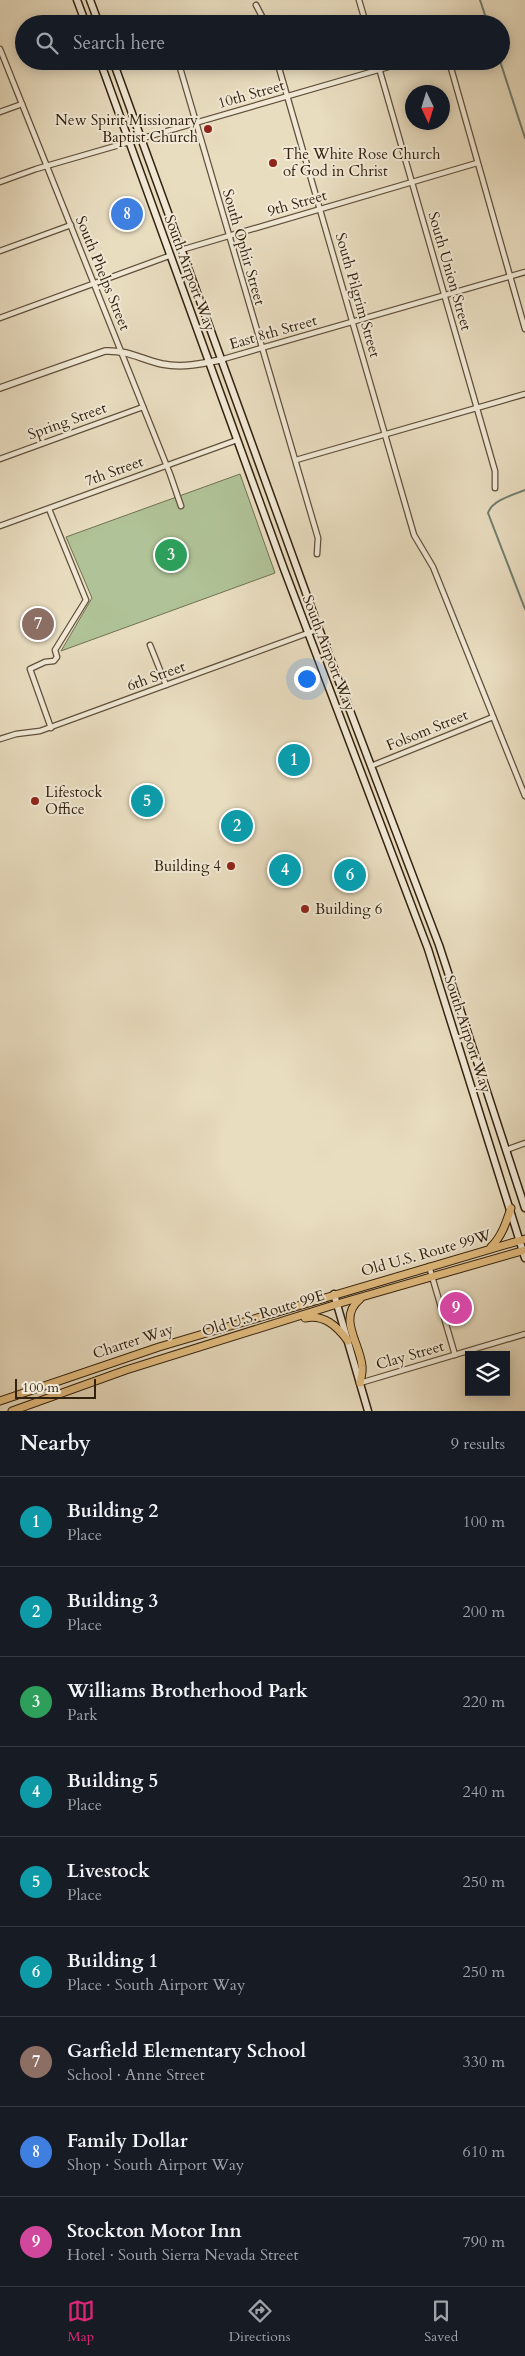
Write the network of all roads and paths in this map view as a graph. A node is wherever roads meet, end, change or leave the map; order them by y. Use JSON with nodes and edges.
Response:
{"nodes":[{"id":1,"x":77,"y":0,"type":"edge"},
{"id":2,"x":90,"y":0,"type":"edge"},
{"id":3,"x":359,"y":0,"type":"edge"},
{"id":4,"x":256,"y":5,"type":"dead end"},
{"id":5,"x":83,"y":15,"type":"edge"},
{"id":6,"x":96,"y":15,"type":"edge"},
{"id":7,"x":261,"y":15,"type":"edge"},
{"id":8,"x":363,"y":15,"type":"edge"},
{"id":9,"x":0,"y":49,"type":"edge"},
{"id":10,"x":103,"y":70,"type":"edge"},
{"id":11,"x":116,"y":70,"type":"edge"},
{"id":12,"x":180,"y":70,"type":"edge"},
{"id":13,"x":280,"y":70,"type":"edge"},
{"id":14,"x":379,"y":70,"type":"joint"},
{"id":15,"x":451,"y":70,"type":"edge"},
{"id":16,"x":288,"y":96,"type":"junction"},
{"id":17,"x":22,"y":104,"type":"junction"},
{"id":18,"x":0,"y":112,"type":"edge"},
{"id":19,"x":195,"y":123,"type":"junction"},
{"id":20,"x":141,"y":140,"type":"junction"},
{"id":21,"x":129,"y":143,"type":"junction"},
{"id":22,"x":477,"y":163,"type":"junction"},
{"id":23,"x":47,"y":166,"type":"junction"},
{"id":24,"x":0,"y":182,"type":"edge"},
{"id":25,"x":412,"y":182,"type":"junction"},
{"id":26,"x":320,"y":209,"type":"junction"},
{"id":27,"x":71,"y":225,"type":"junction"},
{"id":28,"x":228,"y":236,"type":"junction"},
{"id":29,"x":181,"y":250,"type":"junction"},
{"id":30,"x":0,"y":251,"type":"edge"},
{"id":31,"x":170,"y":256,"type":"junction"},
{"id":32,"x":525,"y":272,"type":"edge"},
{"id":33,"x":510,"y":276,"type":"junction"},
{"id":34,"x":94,"y":284,"type":"junction"},
{"id":35,"x":444,"y":295,"type":"junction"},
{"id":36,"x":0,"y":318,"type":"edge"},
{"id":37,"x":352,"y":322,"type":"junction"},
{"id":38,"x":525,"y":329,"type":"edge"},
{"id":39,"x":262,"y":348,"type":"junction"},
{"id":40,"x":120,"y":350,"type":"junction"},
{"id":41,"x":220,"y":360,"type":"junction"},
{"id":42,"x":210,"y":362,"type":"junction"},
{"id":43,"x":0,"y":388,"type":"edge"},
{"id":44,"x":525,"y":394,"type":"edge"},
{"id":45,"x":143,"y":407,"type":"junction"},
{"id":46,"x":477,"y":408,"type":"junction"},
{"id":47,"x":385,"y":434,"type":"junction"},
{"id":48,"x":238,"y":440,"type":"junction"},
{"id":49,"x":0,"y":459,"type":"edge"},
{"id":50,"x":296,"y":460,"type":"junction"},
{"id":51,"x":166,"y":466,"type":"junction"},
{"id":52,"x":495,"y":488,"type":"dead end"},
{"id":53,"x":181,"y":506,"type":"dead end"},
{"id":54,"x":49,"y":508,"type":"junction"},
{"id":55,"x":0,"y":526,"type":"edge"},
{"id":56,"x":317,"y":554,"type":"dead end"},
{"id":57,"x":319,"y":629,"type":"junction"},
{"id":58,"x":308,"y":633,"type":"junction"},
{"id":59,"x":150,"y":645,"type":"dead end"},
{"id":60,"x":166,"y":685,"type":"junction"},
{"id":61,"x":493,"y":716,"type":"junction"},
{"id":62,"x":51,"y":728,"type":"junction"},
{"id":63,"x":0,"y":739,"type":"edge"},
{"id":64,"x":371,"y":766,"type":"junction"},
{"id":65,"x":525,"y":796,"type":"edge"},
{"id":66,"x":525,"y":1143,"type":"edge"},
{"id":67,"x":506,"y":1150,"type":"junction"},
{"id":68,"x":497,"y":1164,"type":"junction"},
{"id":69,"x":511,"y":1208,"type":"junction"},
{"id":70,"x":525,"y":1208,"type":"edge"},
{"id":71,"x":523,"y":1240,"type":"edge"},
{"id":72,"x":490,"y":1249,"type":"junction"},
{"id":73,"x":524,"y":1253,"type":"edge"},
{"id":74,"x":429,"y":1266,"type":"junction"},
{"id":75,"x":432,"y":1276,"type":"junction"},
{"id":76,"x":334,"y":1294,"type":"junction"},
{"id":77,"x":361,"y":1297,"type":"junction"},
{"id":78,"x":337,"y":1304,"type":"junction"},
{"id":79,"x":525,"y":1334,"type":"edge"},
{"id":80,"x":348,"y":1340,"type":"junction"},
{"id":81,"x":171,"y":1356,"type":"junction"},
{"id":82,"x":454,"y":1356,"type":"junction"},
{"id":83,"x":360,"y":1382,"type":"junction"},
{"id":84,"x":13,"y":1396,"type":"junction"},
{"id":85,"x":0,"y":1401,"type":"edge"},
{"id":86,"x":16,"y":1410,"type":"edge"},
{"id":87,"x":368,"y":1411,"type":"edge"}],
"edges":[{"from":1,"to":5,"type":"main road"},
{"from":2,"to":6,"type":"main road"},
{"from":3,"to":8,"type":"street"},
{"from":4,"to":7,"type":"street"},
{"from":9,"to":17,"type":"street","name":"South Phelps Street"},
{"from":10,"to":21,"type":"main road","name":"South Airport Way"},
{"from":11,"to":20,"type":"main road","name":"South Airport Way"},
{"from":12,"to":19,"type":"street","name":"South Ophir Street"},
{"from":13,"to":16,"type":"street","name":"South Pilgrim Street"},
{"from":14,"to":16,"type":"street","name":"10th Street"},
{"from":14,"to":25,"type":"street","name":"South Union Street"},
{"from":15,"to":22,"type":"street"},
{"from":16,"to":19,"type":"street","name":"10th Street"},
{"from":16,"to":26,"type":"street","name":"South Pilgrim Street"},
{"from":17,"to":18,"type":"street"},
{"from":17,"to":23,"type":"street","name":"South Phelps Street"},
{"from":19,"to":20,"type":"street","name":"10th Street"},
{"from":19,"to":28,"type":"street","name":"South Ophir Street"},
{"from":20,"to":21,"type":"street","name":"10th Street"},
{"from":20,"to":29,"type":"main road","name":"South Airport Way"},
{"from":21,"to":23,"type":"street","name":"10th Street"},
{"from":21,"to":31,"type":"main road","name":"South Airport Way"},
{"from":22,"to":25,"type":"street","name":"9th Street"},
{"from":22,"to":33,"type":"street"},
{"from":23,"to":24,"type":"street","name":"10th Street"},
{"from":23,"to":27,"type":"street","name":"South Phelps Street"},
{"from":25,"to":26,"type":"street","name":"9th Street"},
{"from":25,"to":35,"type":"street","name":"South Union Street"},
{"from":26,"to":28,"type":"street","name":"9th Street"},
{"from":26,"to":37,"type":"street","name":"South Pilgrim Street"},
{"from":27,"to":30,"type":"street"},
{"from":27,"to":34,"type":"street","name":"South Phelps Street"},
{"from":28,"to":29,"type":"street","name":"9th Street"},
{"from":28,"to":39,"type":"street","name":"South Ophir Street"},
{"from":29,"to":41,"type":"main road","name":"South Airport Way"},
{"from":31,"to":34,"type":"street"},
{"from":31,"to":42,"type":"main road","name":"South Airport Way"},
{"from":32,"to":33,"type":"street","name":"East 8th Street"},
{"from":33,"to":35,"type":"street","name":"East 8th Street"},
{"from":33,"to":38,"type":"street"},
{"from":34,"to":36,"type":"street"},
{"from":34,"to":40,"type":"street","name":"South Phelps Street"},
{"from":35,"to":37,"type":"street","name":"East 8th Street"},
{"from":35,"to":46,"type":"street","name":"South Union Street"},
{"from":37,"to":39,"type":"street","name":"East 8th Street"},
{"from":37,"to":47,"type":"street","name":"South Pilgrim Street"},
{"from":39,"to":41,"type":"street","name":"East 8th Street"},
{"from":39,"to":50,"type":"street","name":"South Ophir Street"},
{"from":40,"to":42,"type":"street","name":"East 8th Street"},
{"from":40,"to":43,"type":"street","name":"East 8th Street"},
{"from":40,"to":45,"type":"street","name":"South Phelps Street"},
{"from":41,"to":42,"type":"street","name":"East 8th Street"},
{"from":41,"to":57,"type":"main road","name":"South Airport Way"},
{"from":42,"to":48,"type":"main road","name":"South Airport Way"},
{"from":44,"to":46,"type":"street"},
{"from":45,"to":49,"type":"street","name":"Spring Street"},
{"from":45,"to":51,"type":"street","name":"South Phelps Street"},
{"from":46,"to":47,"type":"street"},
{"from":46,"to":52,"type":"street","name":"South Union Street"},
{"from":47,"to":50,"type":"street"},
{"from":47,"to":61,"type":"street","name":"South Pilgrim Street"},
{"from":48,"to":51,"type":"street","name":"7th Street"},
{"from":48,"to":58,"type":"main road","name":"South Airport Way"},
{"from":50,"to":56,"type":"street","name":"South Ophir Street"},
{"from":51,"to":53,"type":"street","name":"South Phelps Street"},
{"from":51,"to":54,"type":"street","name":"7th Street"},
{"from":54,"to":55,"type":"street","name":"7th Street"},
{"from":54,"to":62,"type":"street"},
{"from":57,"to":58,"type":"street","name":"6th Street"},
{"from":57,"to":64,"type":"main road","name":"South Airport Way"},
{"from":58,"to":60,"type":"street","name":"6th Street"},
{"from":58,"to":68,"type":"main road","name":"South Airport Way"},
{"from":59,"to":60,"type":"street"},
{"from":60,"to":62,"type":"street","name":"6th Street"},
{"from":61,"to":64,"type":"street","name":"Folsom Street"},
{"from":61,"to":65,"type":"street"},
{"from":62,"to":63,"type":"street","name":"6th Street"},
{"from":64,"to":67,"type":"main road","name":"South Airport Way"},
{"from":66,"to":67,"type":"street"},
{"from":67,"to":68,"type":"main road"},
{"from":67,"to":70,"type":"main road","name":"South Airport Way"},
{"from":68,"to":69,"type":"main road","name":"South Airport Way"},
{"from":69,"to":71,"type":"main road","name":"South Airport Way"},
{"from":69,"to":72,"type":"main road"},
{"from":71,"to":72,"type":"main road","name":"Old U.S. Route 99W"},
{"from":71,"to":73,"type":"main road","name":"South Airport Way"},
{"from":72,"to":74,"type":"main road","name":"Old U.S. Route 99W"},
{"from":73,"to":75,"type":"main road","name":"Old U.S. Route 99E"},
{"from":74,"to":75,"type":"street"},
{"from":74,"to":76,"type":"main road","name":"Old U.S. Route 99W"},
{"from":75,"to":77,"type":"main road","name":"Old U.S. Route 99E"},
{"from":75,"to":82,"type":"street"},
{"from":76,"to":78,"type":"main road"},
{"from":76,"to":84,"type":"main road","name":"Charter Way"},
{"from":77,"to":78,"type":"main road","name":"Old U.S. Route 99E"},
{"from":77,"to":83,"type":"main road"},
{"from":78,"to":80,"type":"main road"},
{"from":78,"to":81,"type":"main road","name":"Old U.S. Route 99E"},
{"from":79,"to":82,"type":"street","name":"Clay Street"},
{"from":80,"to":81,"type":"main road"},
{"from":80,"to":83,"type":"main road"},
{"from":81,"to":86,"type":"main road","name":"Old U.S. Route 99E"},
{"from":82,"to":83,"type":"street","name":"Clay Street"},
{"from":83,"to":87,"type":"main road"},
{"from":84,"to":85,"type":"main road","name":"Charter Way"},
{"from":84,"to":86,"type":"street"}]}
